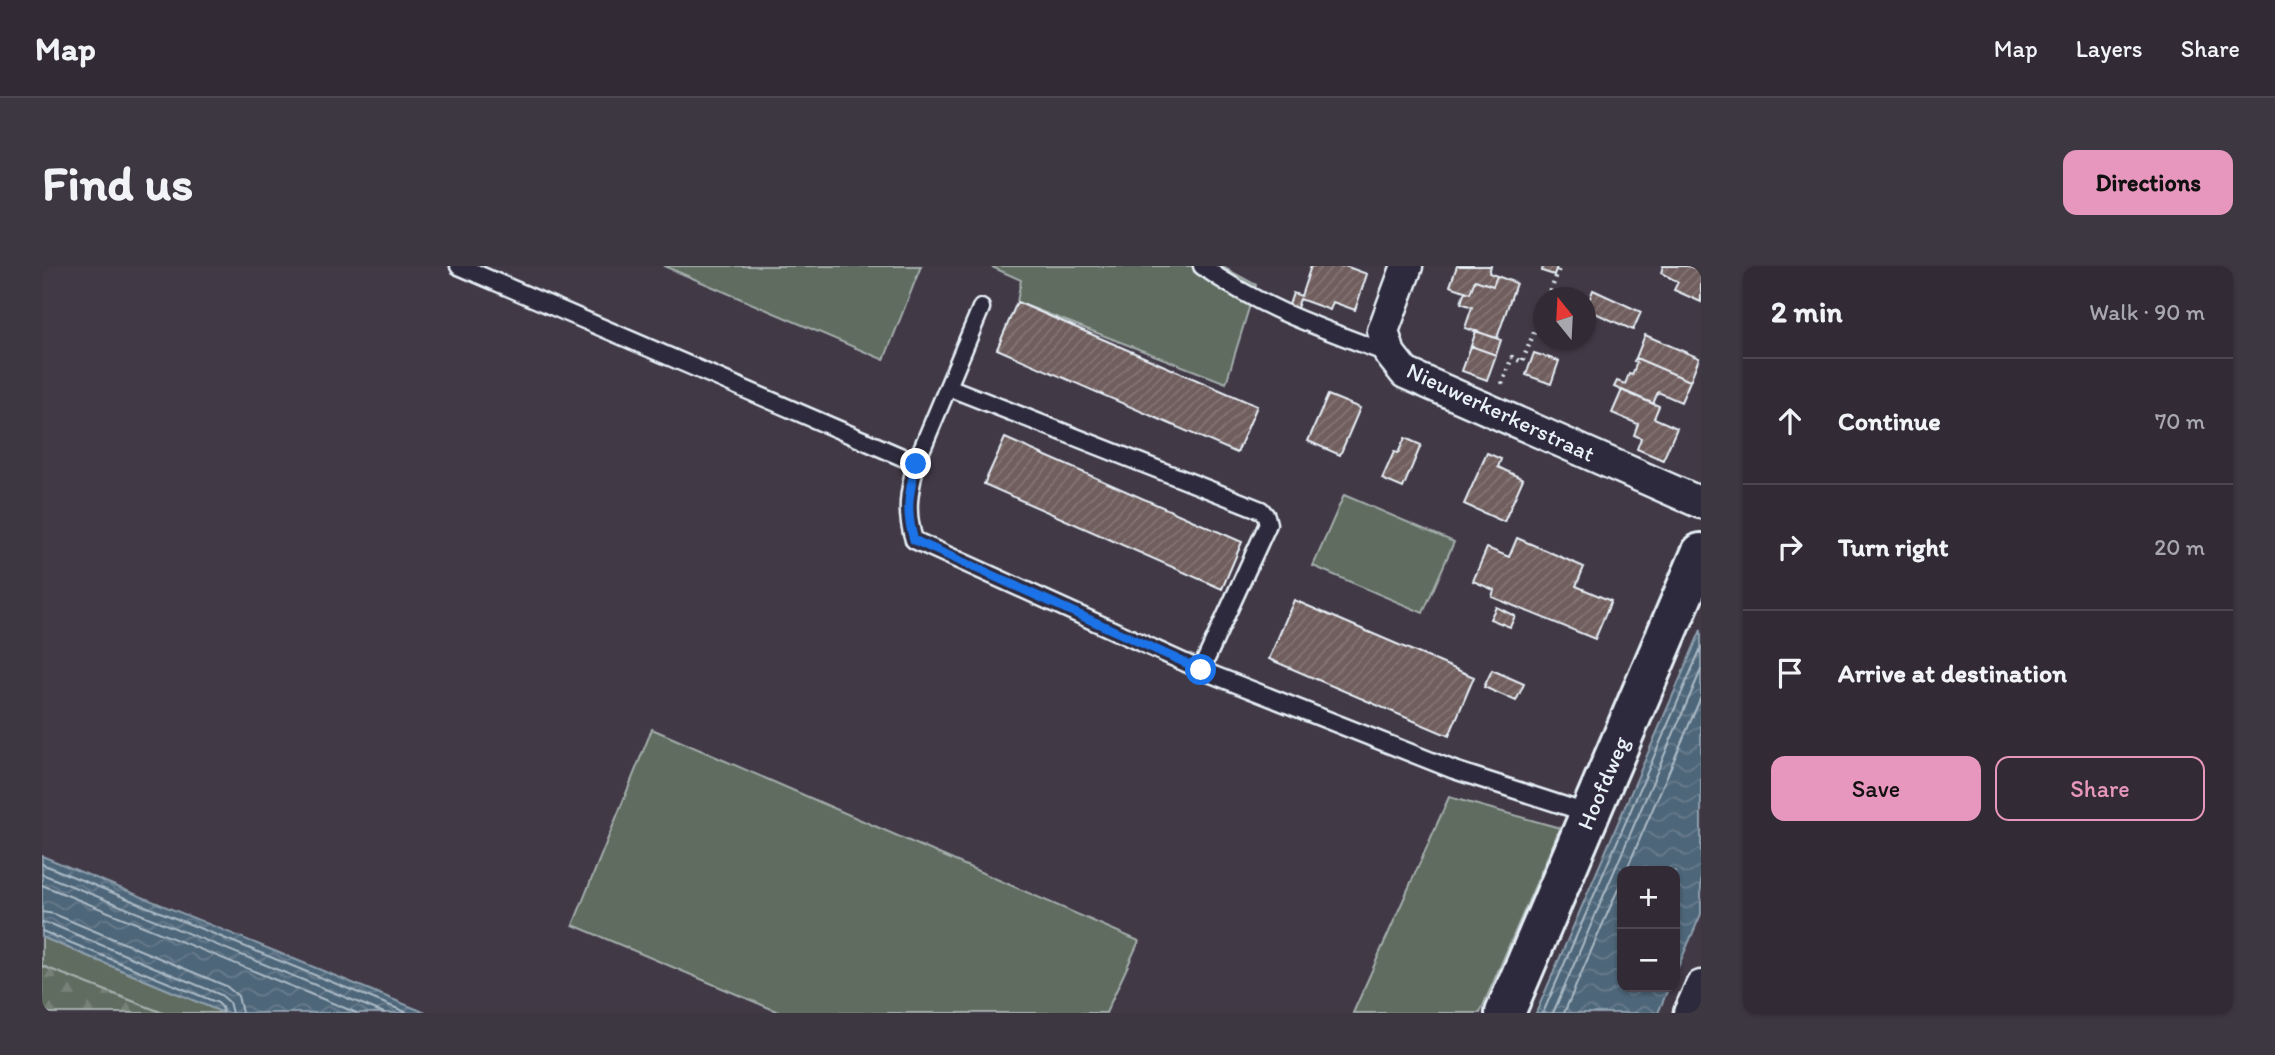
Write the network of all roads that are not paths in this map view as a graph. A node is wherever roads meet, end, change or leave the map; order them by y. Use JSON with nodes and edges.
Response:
{"nodes":[{"id":1,"x":459,"y":266,"type":"edge"},
{"id":2,"x":1202,"y":266,"type":"edge"},
{"id":3,"x":1407,"y":266,"type":"edge"},
{"id":4,"x":981,"y":307,"type":"dead end"},
{"id":5,"x":1390,"y":354,"type":"junction"},
{"id":6,"x":948,"y":387,"type":"junction"},
{"id":7,"x":916,"y":464,"type":"junction"},
{"id":8,"x":1701,"y":503,"type":"edge"},
{"id":9,"x":1701,"y":553,"type":"edge"},
{"id":10,"x":1201,"y":670,"type":"junction"},
{"id":11,"x":1590,"y":814,"type":"junction"},
{"id":12,"x":1701,"y":986,"type":"edge"},
{"id":13,"x":1505,"y":1013,"type":"edge"},
{"id":14,"x":1689,"y":1013,"type":"edge"}],
"edges":[{"from":1,"to":7,"type":"lane"},
{"from":2,"to":5,"type":"lane"},
{"from":3,"to":5,"type":"street","name":"Nieuwerkerkerstraat"},
{"from":4,"to":6,"type":"lane"},
{"from":5,"to":8,"type":"street","name":"Nieuwerkerkerstraat"},
{"from":6,"to":7,"type":"lane"},
{"from":6,"to":10,"type":"lane"},
{"from":7,"to":10,"type":"lane"},
{"from":9,"to":11,"type":"street","name":"Hoofdweg"},
{"from":10,"to":11,"type":"lane"},
{"from":11,"to":13,"type":"street","name":"Hoofdweg"},
{"from":12,"to":14,"type":"street"}]}
